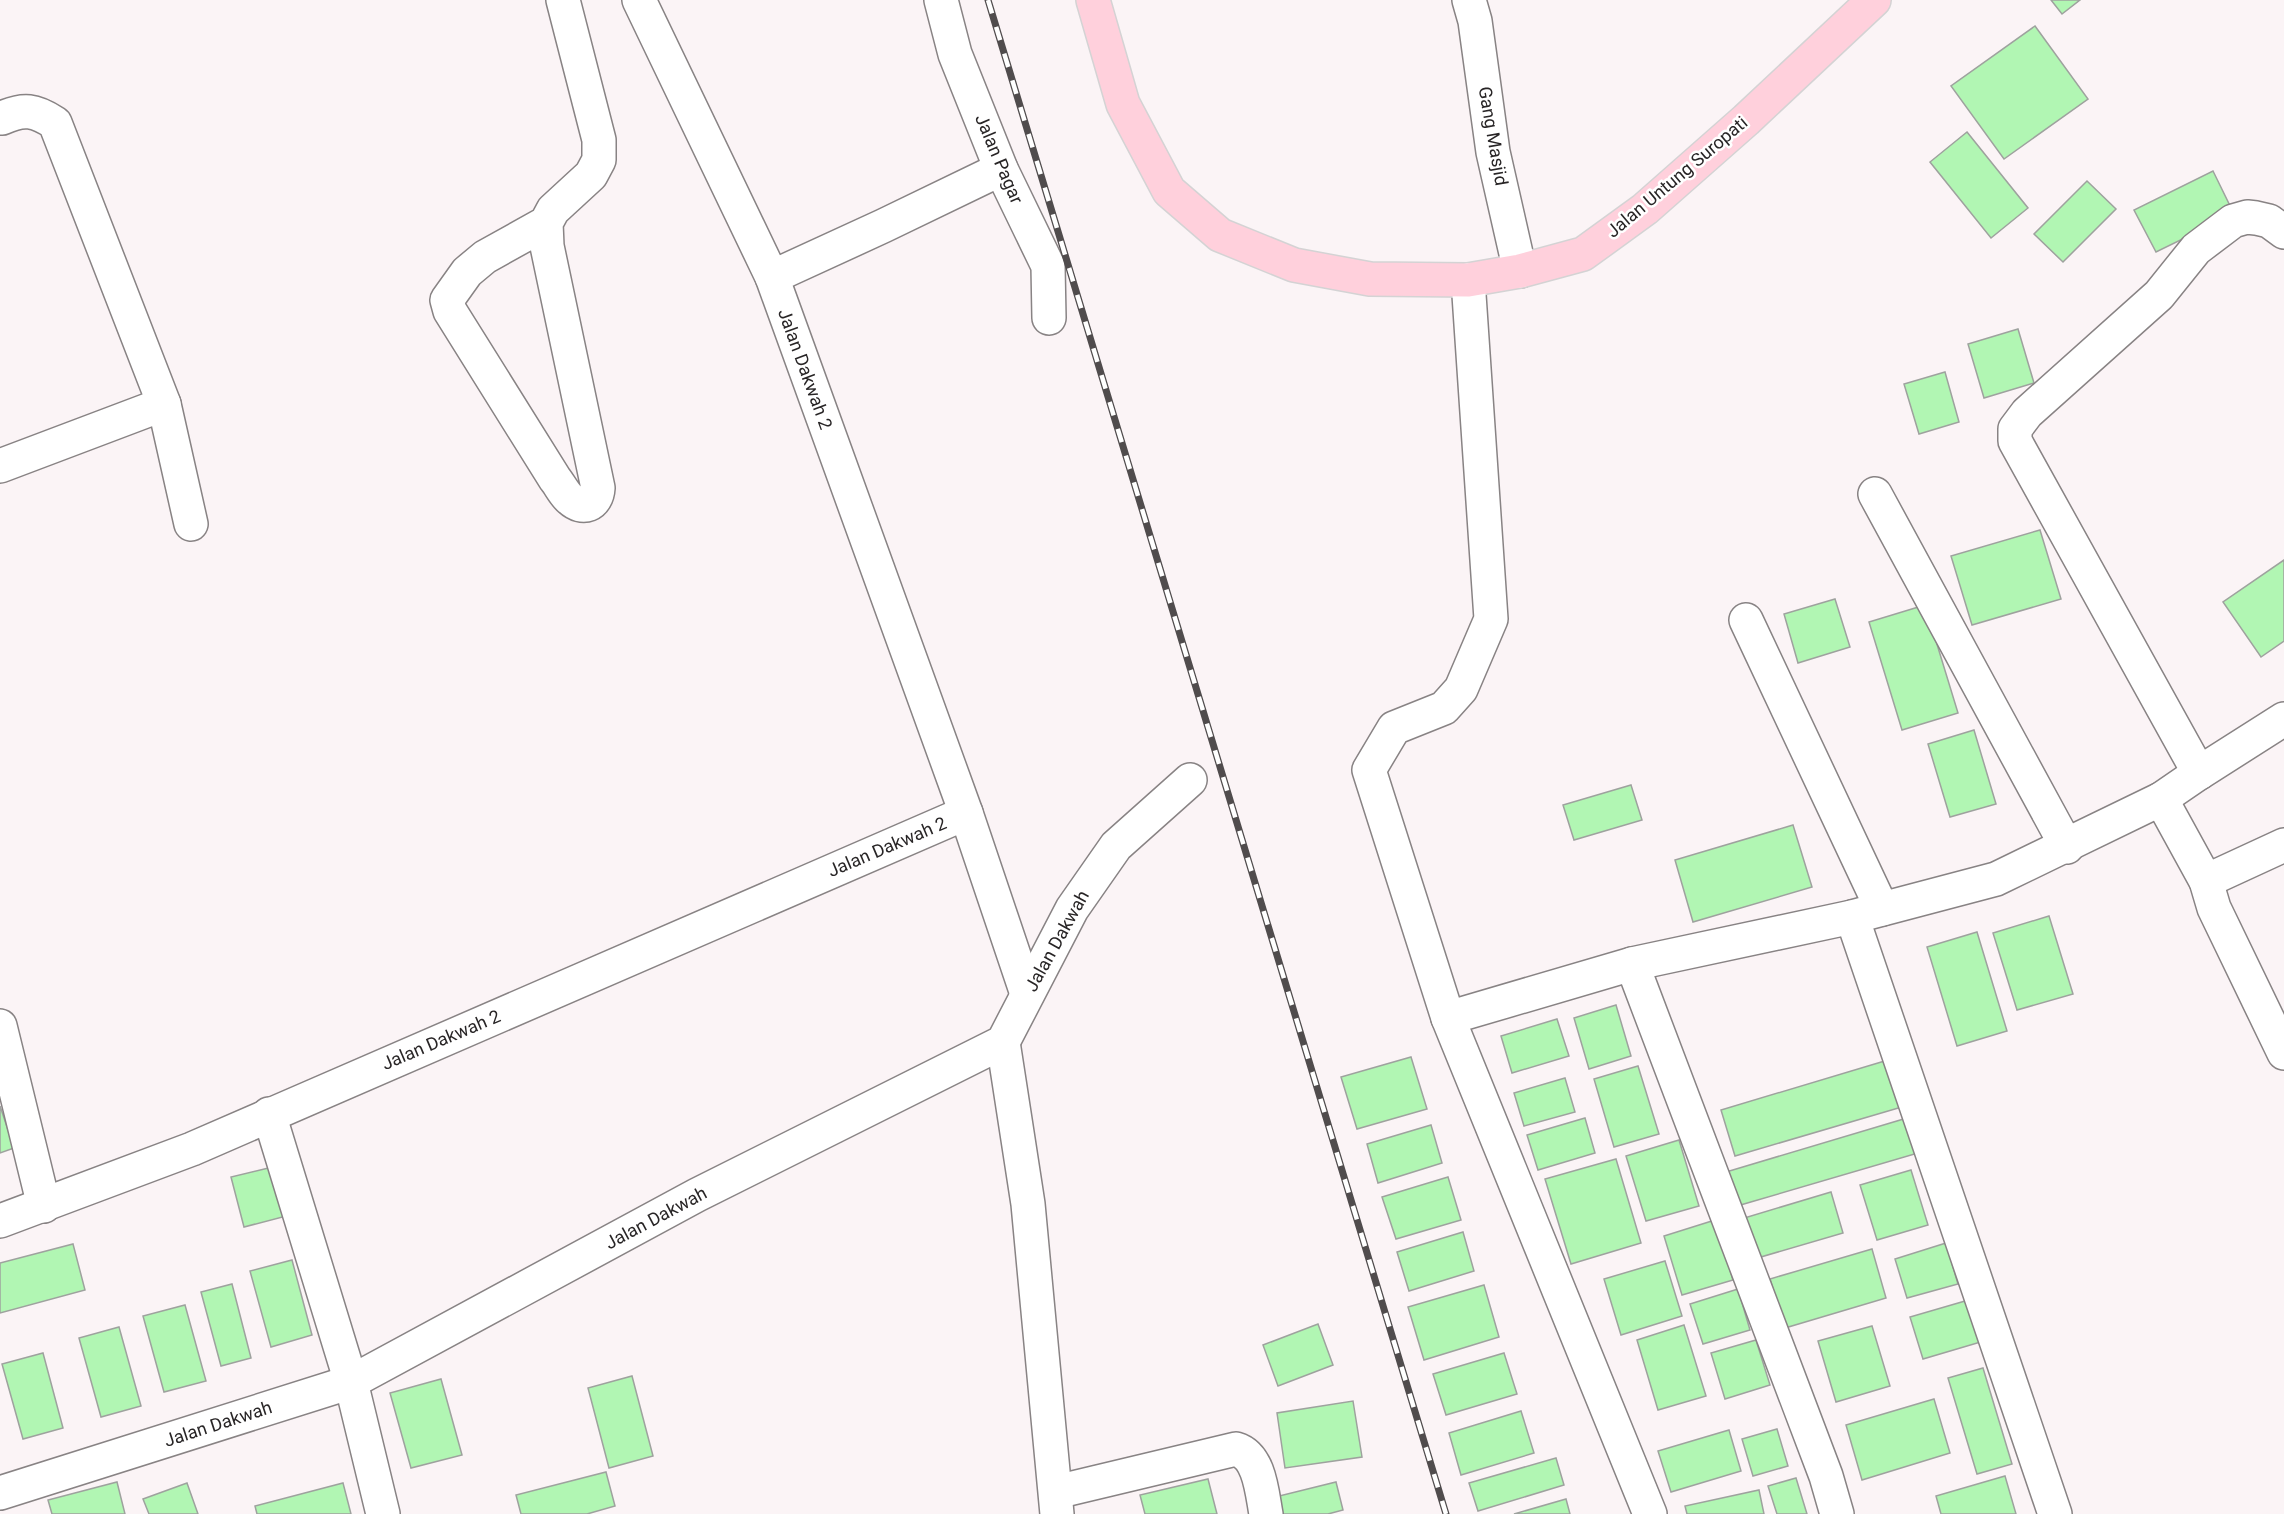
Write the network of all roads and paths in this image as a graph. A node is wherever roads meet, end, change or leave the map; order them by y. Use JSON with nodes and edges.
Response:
{"nodes":[{"id":1,"x":563,"y":0,"type":"edge"},
{"id":2,"x":639,"y":0,"type":"edge"},
{"id":3,"x":941,"y":0,"type":"edge"},
{"id":4,"x":1093,"y":0,"type":"edge"},
{"id":5,"x":1469,"y":0,"type":"edge"},
{"id":6,"x":1874,"y":0,"type":"edge"},
{"id":7,"x":2,"y":118,"type":"dead end"},
{"id":8,"x":1001,"y":169,"type":"junction"},
{"id":9,"x":546,"y":223,"type":"junction"},
{"id":10,"x":2284,"y":232,"type":"edge"},
{"id":11,"x":1520,"y":271,"type":"junction"},
{"id":12,"x":772,"y":277,"type":"junction"},
{"id":13,"x":1468,"y":280,"type":"junction"},
{"id":14,"x":1049,"y":318,"type":"dead end"},
{"id":15,"x":164,"y":404,"type":"junction"},
{"id":16,"x":0,"y":466,"type":"edge"},
{"id":17,"x":1875,"y":494,"type":"dead end"},
{"id":18,"x":190,"y":524,"type":"dead end"},
{"id":19,"x":1746,"y":620,"type":"dead end"},
{"id":20,"x":2284,"y":719,"type":"edge"},
{"id":21,"x":2199,"y":773,"type":"junction"},
{"id":22,"x":1190,"y":780,"type":"dead end"},
{"id":23,"x":2161,"y":800,"type":"junction"},
{"id":24,"x":966,"y":813,"type":"junction"},
{"id":25,"x":2284,"y":845,"type":"edge"},
{"id":26,"x":2067,"y":847,"type":"junction"},
{"id":27,"x":2206,"y":881,"type":"junction"},
{"id":28,"x":1867,"y":913,"type":"junction"},
{"id":29,"x":1632,"y":964,"type":"junction"},
{"id":30,"x":1027,"y":994,"type":"junction"},
{"id":31,"x":1448,"y":1018,"type":"junction"},
{"id":32,"x":0,"y":1026,"type":"edge"},
{"id":33,"x":1003,"y":1042,"type":"junction"},
{"id":34,"x":2282,"y":1044,"type":"edge"},
{"id":35,"x":269,"y":1114,"type":"junction"},
{"id":36,"x":44,"y":1206,"type":"junction"},
{"id":37,"x":0,"y":1221,"type":"edge"},
{"id":38,"x":351,"y":1382,"type":"junction"},
{"id":39,"x":0,"y":1493,"type":"edge"},
{"id":40,"x":1056,"y":1503,"type":"edge"},
{"id":41,"x":383,"y":1514,"type":"edge"},
{"id":42,"x":1266,"y":1514,"type":"edge"},
{"id":43,"x":1650,"y":1514,"type":"edge"},
{"id":44,"x":1837,"y":1514,"type":"edge"},
{"id":45,"x":2055,"y":1514,"type":"edge"}],
"edges":[{"from":1,"to":9,"type":"street"},
{"from":2,"to":12,"type":"street","name":"Jalan Dakwah 2"},
{"from":3,"to":8,"type":"street","name":"Jalan Pagar"},
{"from":4,"to":13,"type":"main road","name":"Jalan Untung Suropati"},
{"from":5,"to":11,"type":"street","name":"Gang Masjid"},
{"from":6,"to":11,"type":"main road","name":"Jalan Untung Suropati"},
{"from":7,"to":15,"type":"street"},
{"from":8,"to":12,"type":"street"},
{"from":8,"to":14,"type":"street","name":"Jalan Pagar"},
{"from":9,"to":9,"type":"street"},
{"from":10,"to":21,"type":"street"},
{"from":11,"to":13,"type":"main road","name":"Jalan Untung Suropati"},
{"from":12,"to":24,"type":"street","name":"Jalan Dakwah 2"},
{"from":13,"to":31,"type":"street"},
{"from":15,"to":16,"type":"street"},
{"from":15,"to":18,"type":"street"},
{"from":17,"to":26,"type":"street"},
{"from":19,"to":28,"type":"street"},
{"from":20,"to":21,"type":"street"},
{"from":21,"to":23,"type":"street"},
{"from":22,"to":30,"type":"street","name":"Jalan Dakwah"},
{"from":23,"to":26,"type":"street"},
{"from":23,"to":27,"type":"street"},
{"from":24,"to":30,"type":"street"},
{"from":24,"to":35,"type":"street","name":"Jalan Dakwah 2"},
{"from":25,"to":27,"type":"street"},
{"from":26,"to":28,"type":"street"},
{"from":27,"to":34,"type":"street"},
{"from":28,"to":29,"type":"street"},
{"from":28,"to":45,"type":"street"},
{"from":29,"to":31,"type":"street"},
{"from":29,"to":44,"type":"street"},
{"from":30,"to":33,"type":"street","name":"Jalan Dakwah"},
{"from":31,"to":43,"type":"street"},
{"from":32,"to":36,"type":"street"},
{"from":33,"to":38,"type":"street","name":"Jalan Dakwah"},
{"from":33,"to":40,"type":"street"},
{"from":35,"to":36,"type":"street","name":"Jalan Dakwah 2"},
{"from":35,"to":38,"type":"street"},
{"from":36,"to":37,"type":"street","name":"Jalan Dakwah 2"},
{"from":38,"to":39,"type":"street","name":"Jalan Dakwah"},
{"from":38,"to":41,"type":"street"},
{"from":40,"to":42,"type":"street"}]}
